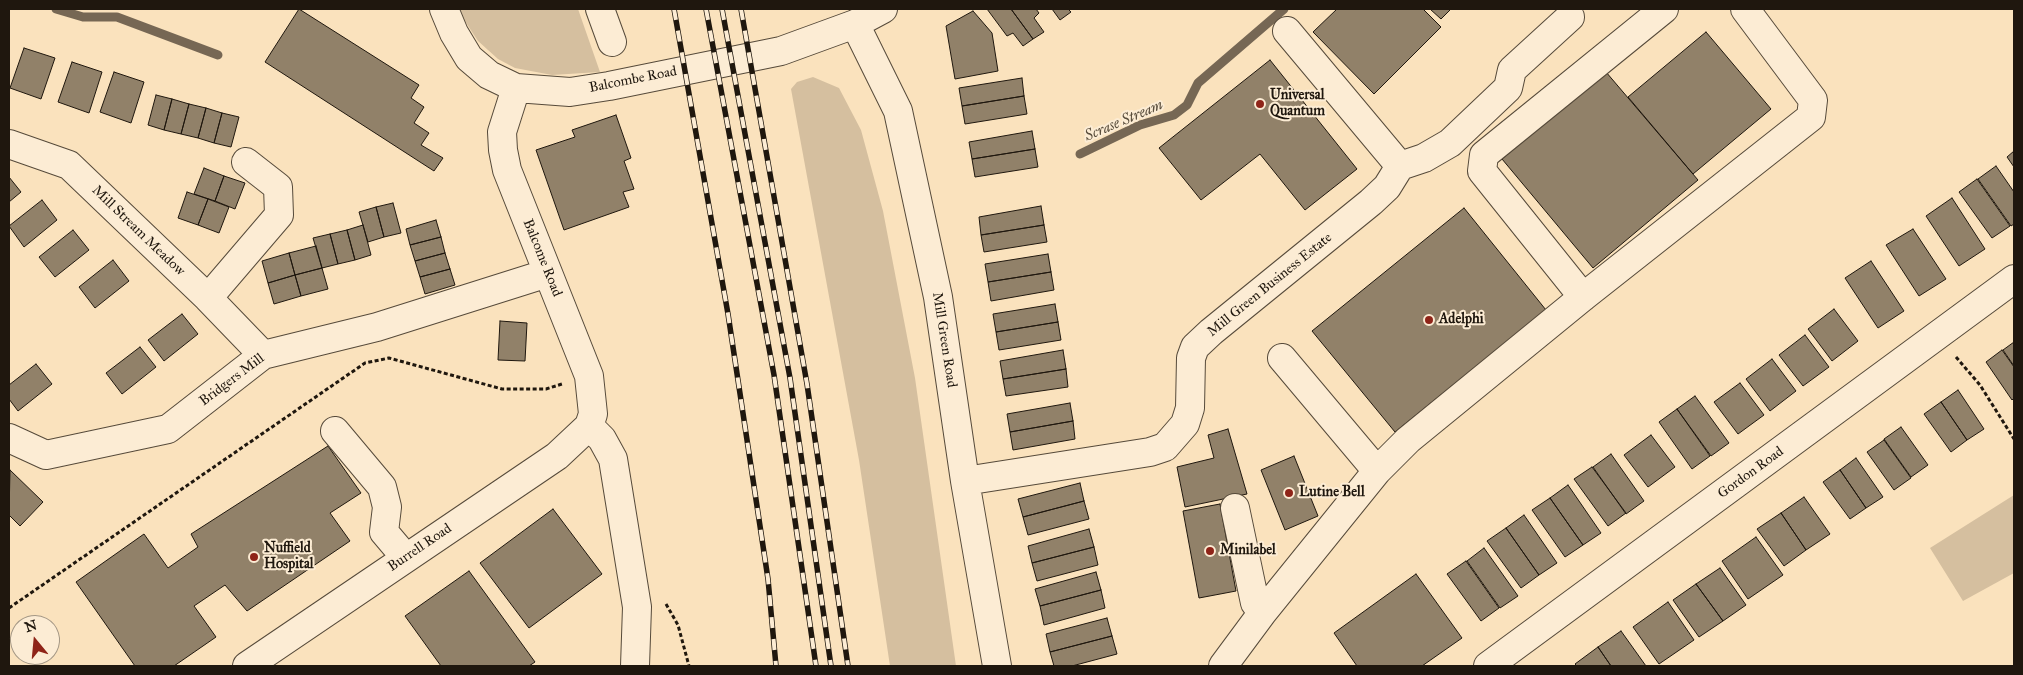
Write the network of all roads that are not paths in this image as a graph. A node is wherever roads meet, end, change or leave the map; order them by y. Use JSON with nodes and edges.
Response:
{"nodes":[{"id":1,"x":444,"y":9,"type":"edge"},
{"id":2,"x":600,"y":9,"type":"edge"},
{"id":3,"x":882,"y":9,"type":"edge"},
{"id":4,"x":1664,"y":9,"type":"edge"},
{"id":5,"x":1745,"y":9,"type":"edge"},
{"id":6,"x":1570,"y":17,"type":"dead end"},
{"id":7,"x":855,"y":24,"type":"junction"},
{"id":8,"x":1287,"y":31,"type":"dead end"},
{"id":9,"x":612,"y":42,"type":"dead end"},
{"id":10,"x":516,"y":88,"type":"junction"},
{"id":11,"x":9,"y":144,"type":"edge"},
{"id":12,"x":246,"y":162,"type":"dead end"},
{"id":13,"x":1400,"y":166,"type":"junction"},
{"id":14,"x":548,"y":273,"type":"junction"},
{"id":15,"x":2014,"y":279,"type":"edge"},
{"id":16,"x":1582,"y":297,"type":"junction"},
{"id":17,"x":208,"y":298,"type":"junction"},
{"id":18,"x":262,"y":355,"type":"junction"},
{"id":19,"x":1282,"y":358,"type":"dead end"},
{"id":20,"x":589,"y":426,"type":"junction"},
{"id":21,"x":335,"y":431,"type":"dead end"},
{"id":22,"x":9,"y":438,"type":"edge"},
{"id":23,"x":1377,"y":471,"type":"junction"},
{"id":24,"x":965,"y":481,"type":"junction"},
{"id":25,"x":1235,"y":508,"type":"dead end"},
{"id":26,"x":406,"y":558,"type":"junction"},
{"id":27,"x":1263,"y":612,"type":"junction"},
{"id":28,"x":247,"y":666,"type":"edge"},
{"id":29,"x":635,"y":666,"type":"edge"},
{"id":30,"x":997,"y":666,"type":"edge"},
{"id":31,"x":1223,"y":666,"type":"edge"},
{"id":32,"x":1488,"y":666,"type":"edge"}],
"edges":[{"from":1,"to":10,"type":"street","name":"Balcombe Road"},
{"from":2,"to":9,"type":"street"},
{"from":3,"to":7,"type":"street","name":"Balcombe Road"},
{"from":4,"to":16,"type":"street"},
{"from":5,"to":16,"type":"street"},
{"from":6,"to":13,"type":"street"},
{"from":7,"to":10,"type":"street","name":"Balcombe Road"},
{"from":7,"to":24,"type":"street","name":"Mill Green Road"},
{"from":8,"to":13,"type":"street"},
{"from":10,"to":14,"type":"street","name":"Balcome Road"},
{"from":11,"to":17,"type":"street","name":"Mill Stream Meadow"},
{"from":12,"to":17,"type":"street"},
{"from":13,"to":24,"type":"street","name":"Mill Green Business Estate"},
{"from":14,"to":18,"type":"street","name":"Bridgers Mill"},
{"from":14,"to":20,"type":"street","name":"Balcome Road"},
{"from":15,"to":32,"type":"street","name":"Gordon Road"},
{"from":16,"to":23,"type":"street"},
{"from":17,"to":18,"type":"street","name":"Mill Stream Meadow"},
{"from":18,"to":22,"type":"street","name":"Bridgers Mill"},
{"from":19,"to":23,"type":"street"},
{"from":20,"to":26,"type":"street","name":"Burrell Road"},
{"from":20,"to":29,"type":"street"},
{"from":21,"to":26,"type":"street"},
{"from":23,"to":27,"type":"street"},
{"from":24,"to":30,"type":"street","name":"Mill Green Road"},
{"from":25,"to":27,"type":"street"},
{"from":26,"to":28,"type":"street","name":"Burrell Road"},
{"from":27,"to":31,"type":"street"}]}
